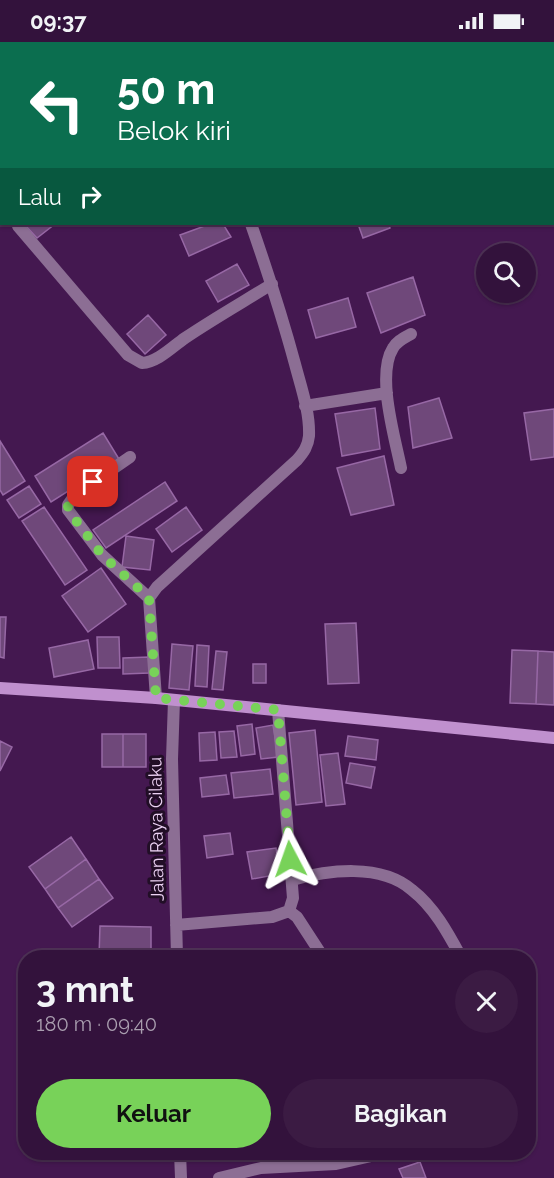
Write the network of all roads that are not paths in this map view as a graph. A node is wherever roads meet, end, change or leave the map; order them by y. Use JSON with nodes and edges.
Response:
{"nodes":[{"id":1,"x":251,"y":225,"type":"edge"},
{"id":2,"x":18,"y":226,"type":"dead end"},
{"id":3,"x":272,"y":284,"type":"junction"},
{"id":4,"x":411,"y":334,"type":"dead end"},
{"id":5,"x":387,"y":393,"type":"junction"},
{"id":6,"x":305,"y":406,"type":"junction"},
{"id":7,"x":130,"y":457,"type":"dead end"},
{"id":8,"x":401,"y":468,"type":"dead end"},
{"id":9,"x":149,"y":598,"type":"junction"},
{"id":10,"x":0,"y":688,"type":"edge"},
{"id":11,"x":156,"y":698,"type":"junction"},
{"id":12,"x":174,"y":700,"type":"junction"},
{"id":13,"x":278,"y":710,"type":"junction"},
{"id":14,"x":554,"y":738,"type":"edge"},
{"id":15,"x":292,"y":880,"type":"junction"},
{"id":16,"x":289,"y":911,"type":"junction"},
{"id":17,"x":176,"y":925,"type":"junction"},
{"id":18,"x":177,"y":950,"type":"edge"},
{"id":19,"x":318,"y":950,"type":"edge"},
{"id":20,"x":457,"y":950,"type":"edge"},
{"id":21,"x":180,"y":1160,"type":"edge"},
{"id":22,"x":354,"y":1160,"type":"edge"},
{"id":23,"x":298,"y":1173,"type":"edge"},
{"id":24,"x":181,"y":1178,"type":"edge"},
{"id":25,"x":219,"y":1178,"type":"edge"}],
"edges":[{"from":1,"to":3,"type":"street"},
{"from":2,"to":3,"type":"street"},
{"from":3,"to":6,"type":"street"},
{"from":4,"to":5,"type":"street"},
{"from":5,"to":6,"type":"street"},
{"from":5,"to":8,"type":"street"},
{"from":6,"to":9,"type":"street"},
{"from":7,"to":9,"type":"street"},
{"from":9,"to":11,"type":"street"},
{"from":10,"to":11,"type":"street"},
{"from":11,"to":12,"type":"street"},
{"from":12,"to":13,"type":"street"},
{"from":12,"to":17,"type":"street","name":"Jalan Raya Cilaku"},
{"from":13,"to":14,"type":"street"},
{"from":13,"to":15,"type":"street"},
{"from":15,"to":16,"type":"street"},
{"from":15,"to":20,"type":"street"},
{"from":16,"to":17,"type":"street"},
{"from":16,"to":19,"type":"street"},
{"from":17,"to":18,"type":"street","name":"Jalan Raya Cilaku"},
{"from":21,"to":24,"type":"street"},
{"from":22,"to":23,"type":"street"},
{"from":23,"to":25,"type":"street"}]}
